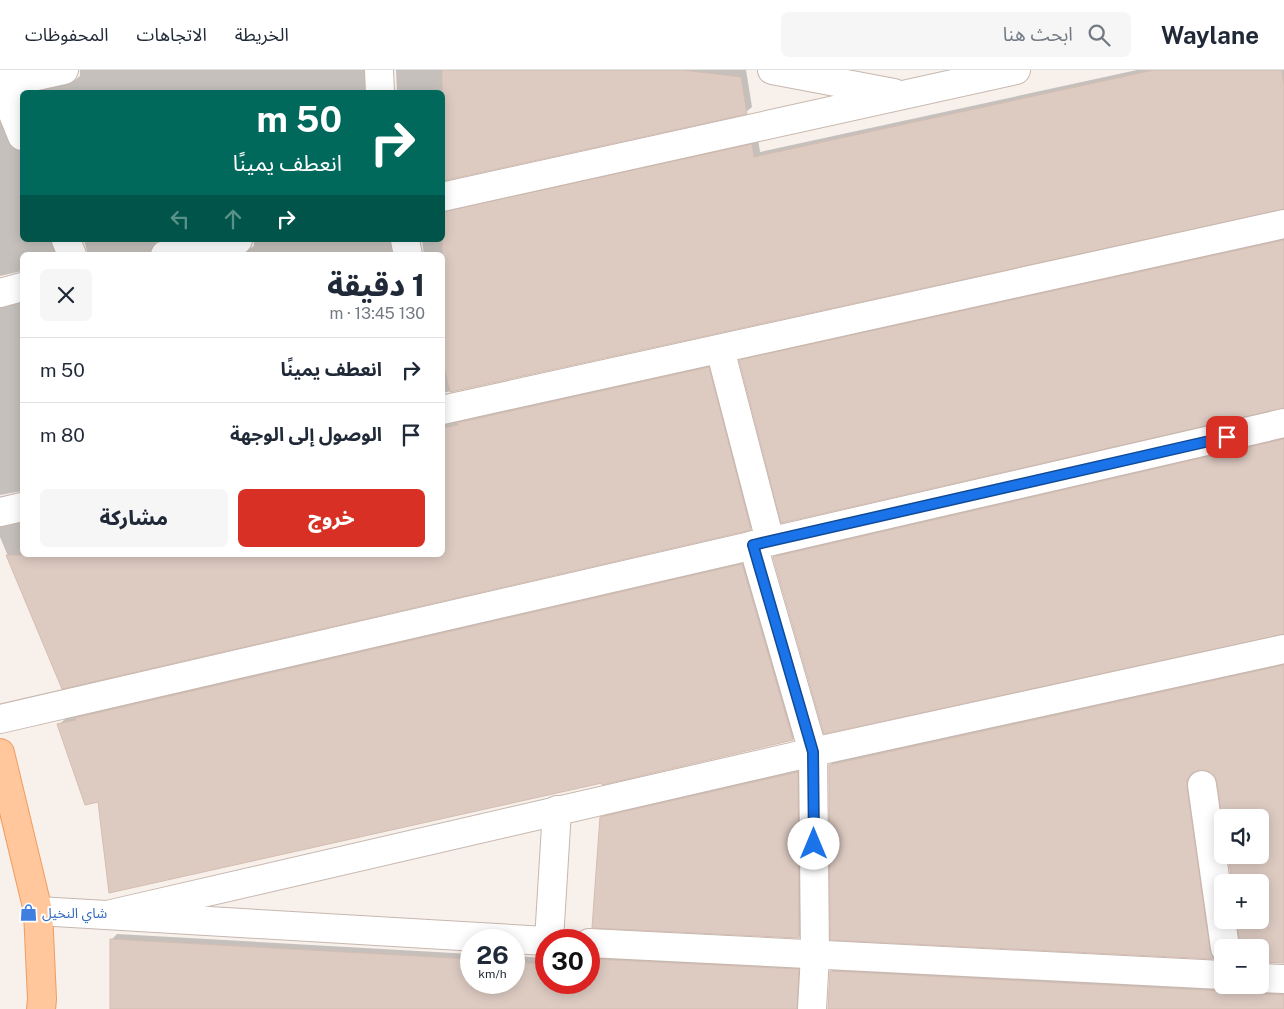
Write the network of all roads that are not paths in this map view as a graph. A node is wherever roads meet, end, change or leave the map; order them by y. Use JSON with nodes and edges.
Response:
{"nodes":[{"id":1,"x":64,"y":70,"type":"edge"},
{"id":2,"x":379,"y":70,"type":"edge"},
{"id":3,"x":772,"y":70,"type":"edge"},
{"id":4,"x":1016,"y":70,"type":"edge"},
{"id":5,"x":971,"y":75,"type":"edge"},
{"id":6,"x":0,"y":83,"type":"edge"},
{"id":7,"x":380,"y":90,"type":"edge"},
{"id":8,"x":905,"y":95,"type":"junction"},
{"id":9,"x":20,"y":131,"type":"edge"},
{"id":10,"x":445,"y":196,"type":"edge"},
{"id":11,"x":1284,"y":224,"type":"edge"},
{"id":12,"x":228,"y":242,"type":"edge"},
{"id":13,"x":180,"y":252,"type":"edge"},
{"id":14,"x":20,"y":287,"type":"edge"},
{"id":15,"x":0,"y":292,"type":"edge"},
{"id":16,"x":720,"y":349,"type":"junction"},
{"id":17,"x":445,"y":404,"type":"edge"},
{"id":18,"x":1284,"y":424,"type":"edge"},
{"id":19,"x":20,"y":507,"type":"edge"},
{"id":20,"x":0,"y":512,"type":"edge"},
{"id":21,"x":761,"y":543,"type":"junction"},
{"id":22,"x":1284,"y":649,"type":"edge"},
{"id":23,"x":0,"y":719,"type":"edge"},
{"id":24,"x":813,"y":752,"type":"junction"},
{"id":25,"x":0,"y":753,"type":"edge"},
{"id":26,"x":1202,"y":785,"type":"dead end"},
{"id":27,"x":557,"y":810,"type":"junction"},
{"id":28,"x":38,"y":911,"type":"junction"},
{"id":29,"x":107,"y":915,"type":"junction"},
{"id":30,"x":549,"y":929,"type":"edge"},
{"id":31,"x":535,"y":939,"type":"edge"},
{"id":32,"x":1224,"y":939,"type":"edge"},
{"id":33,"x":600,"y":944,"type":"edge"},
{"id":34,"x":815,"y":955,"type":"junction"},
{"id":35,"x":1214,"y":975,"type":"edge"},
{"id":36,"x":1269,"y":978,"type":"edge"},
{"id":37,"x":1284,"y":979,"type":"edge"},
{"id":38,"x":41,"y":1009,"type":"edge"},
{"id":39,"x":812,"y":1009,"type":"edge"}],
"edges":[{"from":1,"to":6,"type":"street"},
{"from":2,"to":7,"type":"street"},
{"from":3,"to":8,"type":"street"},
{"from":4,"to":5,"type":"street"},
{"from":5,"to":8,"type":"street"},
{"from":6,"to":9,"type":"street"},
{"from":8,"to":10,"type":"street"},
{"from":11,"to":16,"type":"street"},
{"from":12,"to":13,"type":"street"},
{"from":14,"to":15,"type":"street"},
{"from":16,"to":17,"type":"street"},
{"from":16,"to":21,"type":"street"},
{"from":18,"to":21,"type":"street"},
{"from":19,"to":20,"type":"street"},
{"from":21,"to":23,"type":"street"},
{"from":21,"to":24,"type":"street"},
{"from":22,"to":24,"type":"street"},
{"from":24,"to":27,"type":"street"},
{"from":24,"to":34,"type":"street"},
{"from":25,"to":28,"type":"main road"},
{"from":26,"to":32,"type":"street"},
{"from":27,"to":29,"type":"street"},
{"from":27,"to":30,"type":"street"},
{"from":28,"to":29,"type":"street"},
{"from":28,"to":38,"type":"main road"},
{"from":29,"to":31,"type":"street"},
{"from":33,"to":34,"type":"street"},
{"from":34,"to":35,"type":"street"},
{"from":34,"to":39,"type":"street"},
{"from":36,"to":37,"type":"street"}]}
